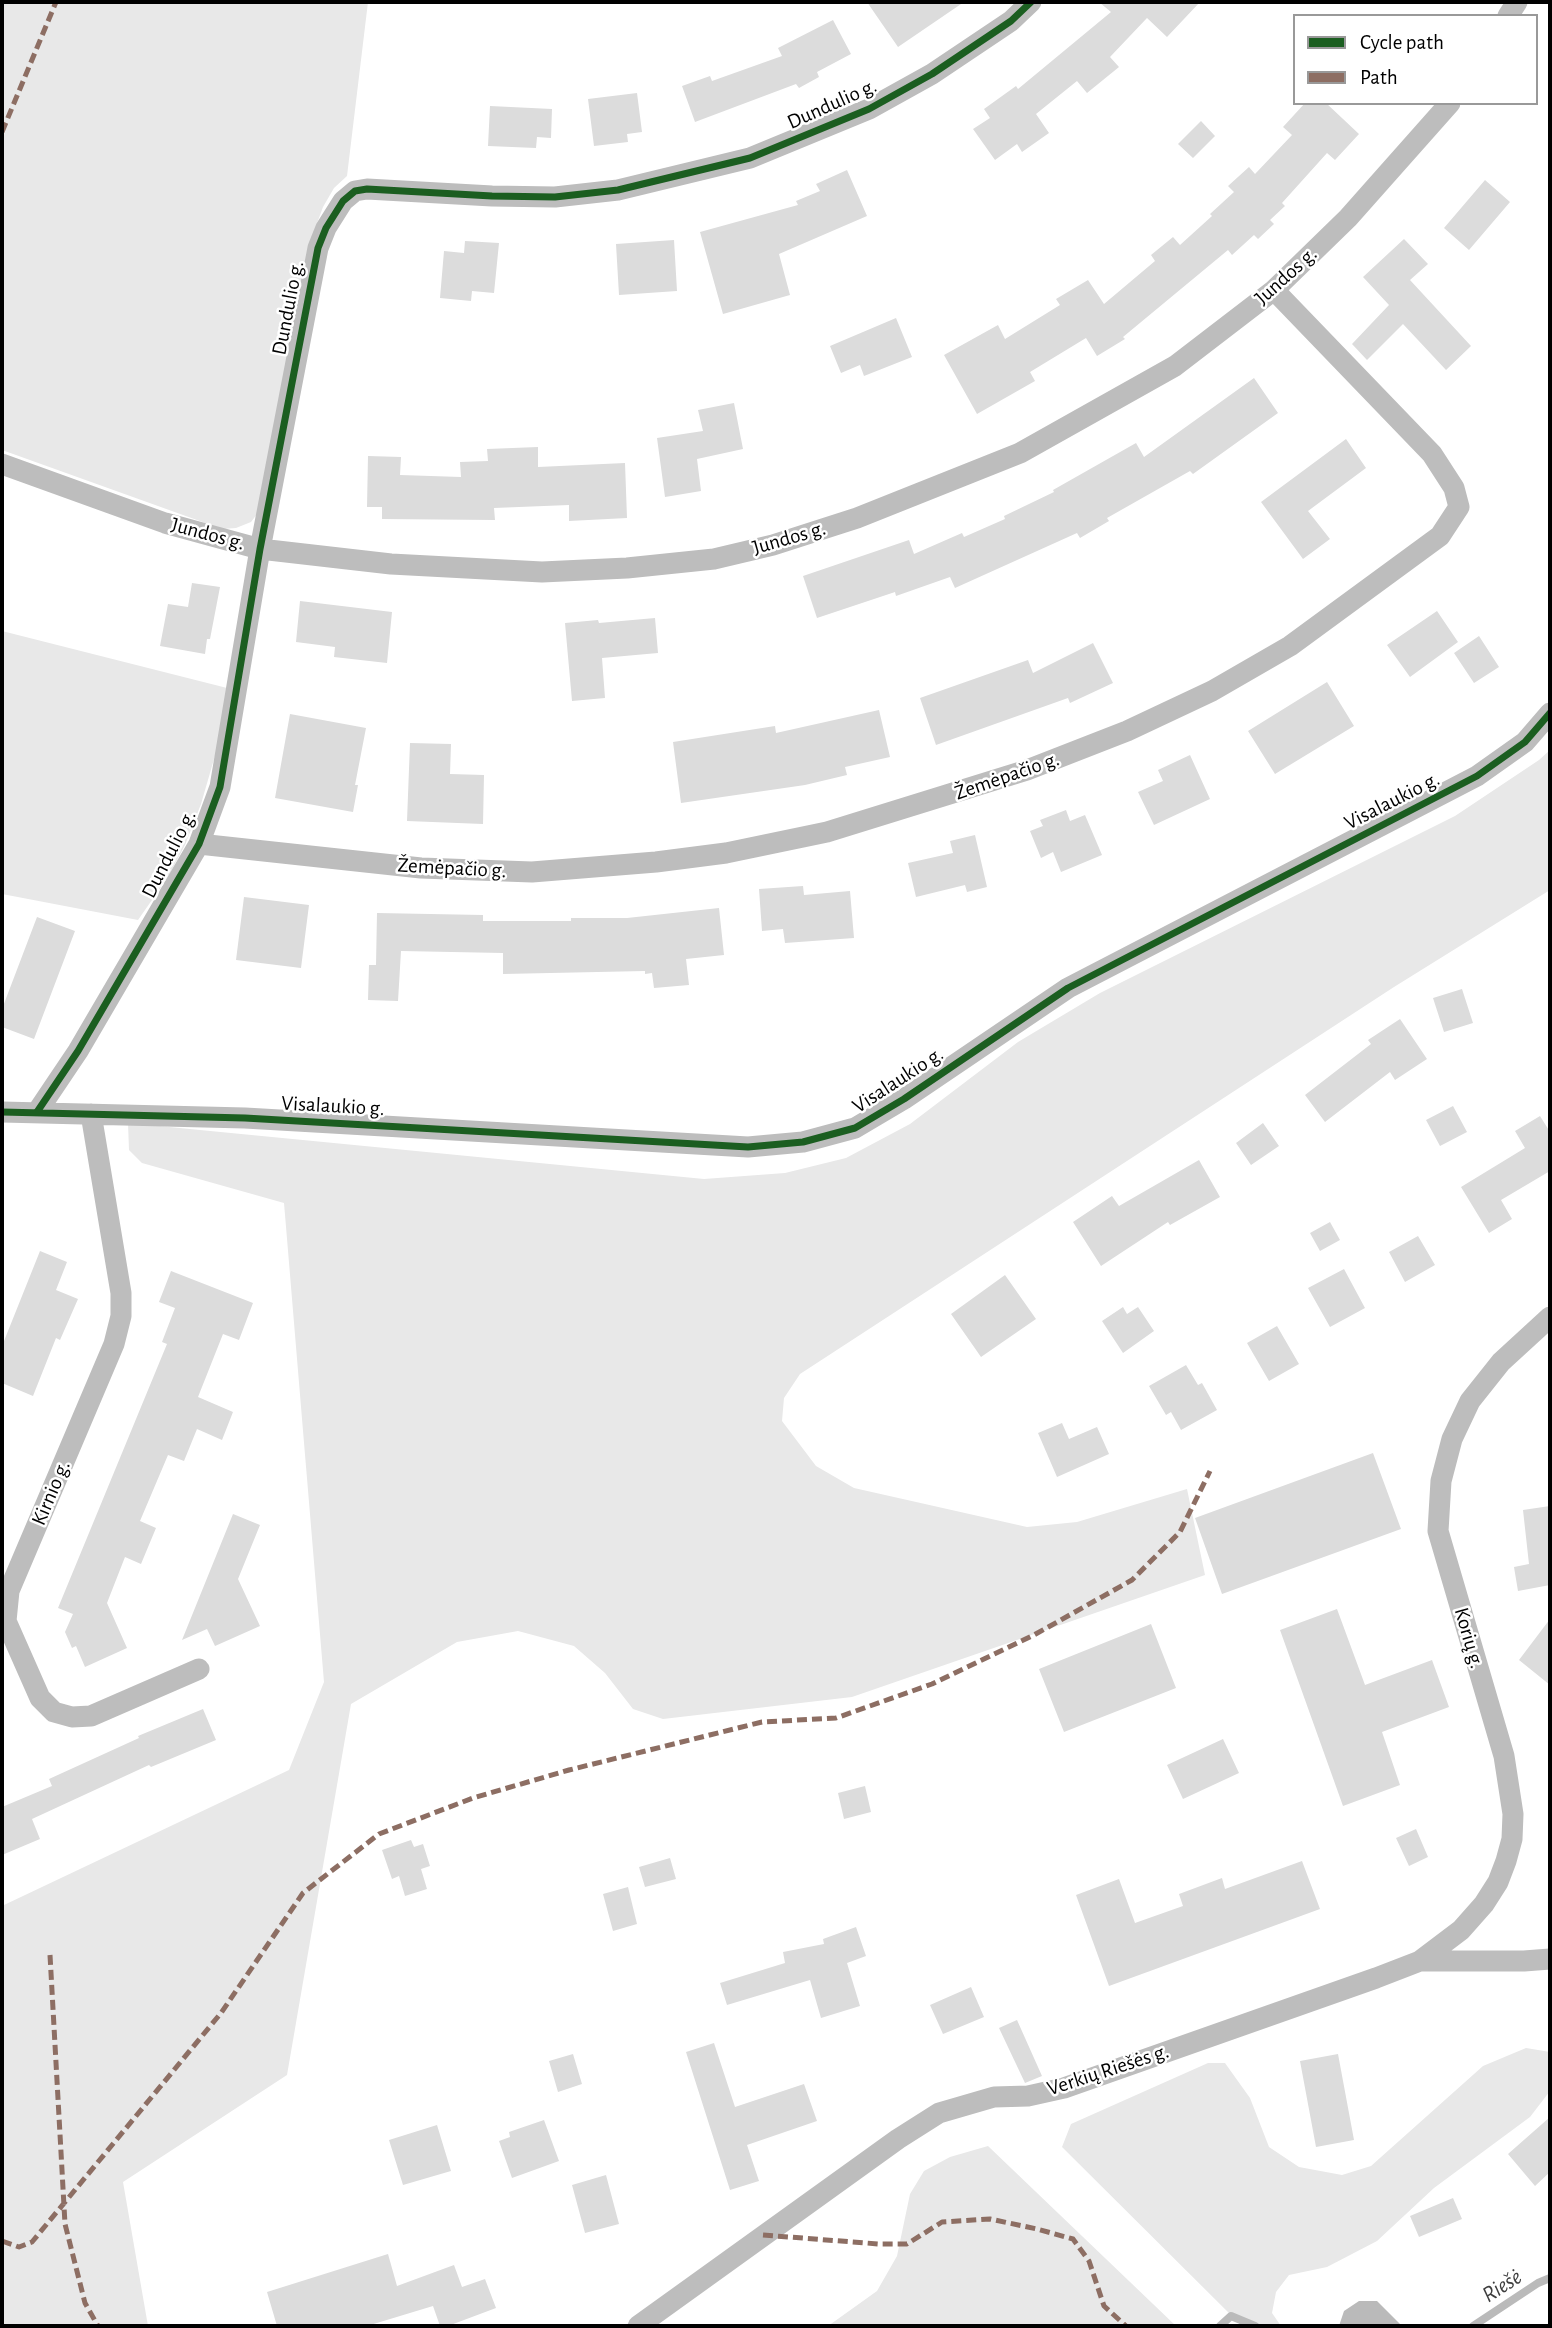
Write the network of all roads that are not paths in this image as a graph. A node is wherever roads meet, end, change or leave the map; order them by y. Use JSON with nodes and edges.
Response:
{"nodes":[{"id":1,"x":1031,"y":2,"type":"edge"},
{"id":2,"x":1448,"y":105,"type":"edge"},
{"id":3,"x":1274,"y":290,"type":"junction"},
{"id":4,"x":2,"y":464,"type":"edge"},
{"id":5,"x":260,"y":549,"type":"junction"},
{"id":6,"x":1550,"y":713,"type":"edge"},
{"id":7,"x":199,"y":844,"type":"junction"},
{"id":8,"x":2,"y":1112,"type":"edge"},
{"id":9,"x":37,"y":1112,"type":"junction"},
{"id":10,"x":91,"y":1114,"type":"junction"},
{"id":11,"x":1550,"y":1317,"type":"edge"},
{"id":12,"x":199,"y":1669,"type":"dead end"},
{"id":13,"x":1550,"y":1959,"type":"edge"},
{"id":14,"x":1420,"y":1961,"type":"junction"},
{"id":15,"x":638,"y":2326,"type":"edge"}],
"edges":[{"from":1,"to":5,"type":"street","name":"Dundulio g."},
{"from":2,"to":3,"type":"street","name":"Jundos g."},
{"from":3,"to":5,"type":"street","name":"Jundos g."},
{"from":3,"to":7,"type":"street","name":"Žemėpačio g."},
{"from":4,"to":5,"type":"street","name":"Jundos g."},
{"from":5,"to":7,"type":"street","name":"Dundulio g."},
{"from":6,"to":10,"type":"street","name":"Visalaukio g."},
{"from":7,"to":9,"type":"street","name":"Dundulio g."},
{"from":8,"to":9,"type":"street","name":"Visalaukio g."},
{"from":9,"to":10,"type":"street","name":"Visalaukio g."},
{"from":10,"to":12,"type":"street","name":"Kirnio g."},
{"from":11,"to":14,"type":"street","name":"Korių g."},
{"from":13,"to":14,"type":"street","name":"Verkių Riešės g."},
{"from":14,"to":15,"type":"street","name":"Verkių Riešės g."}]}
